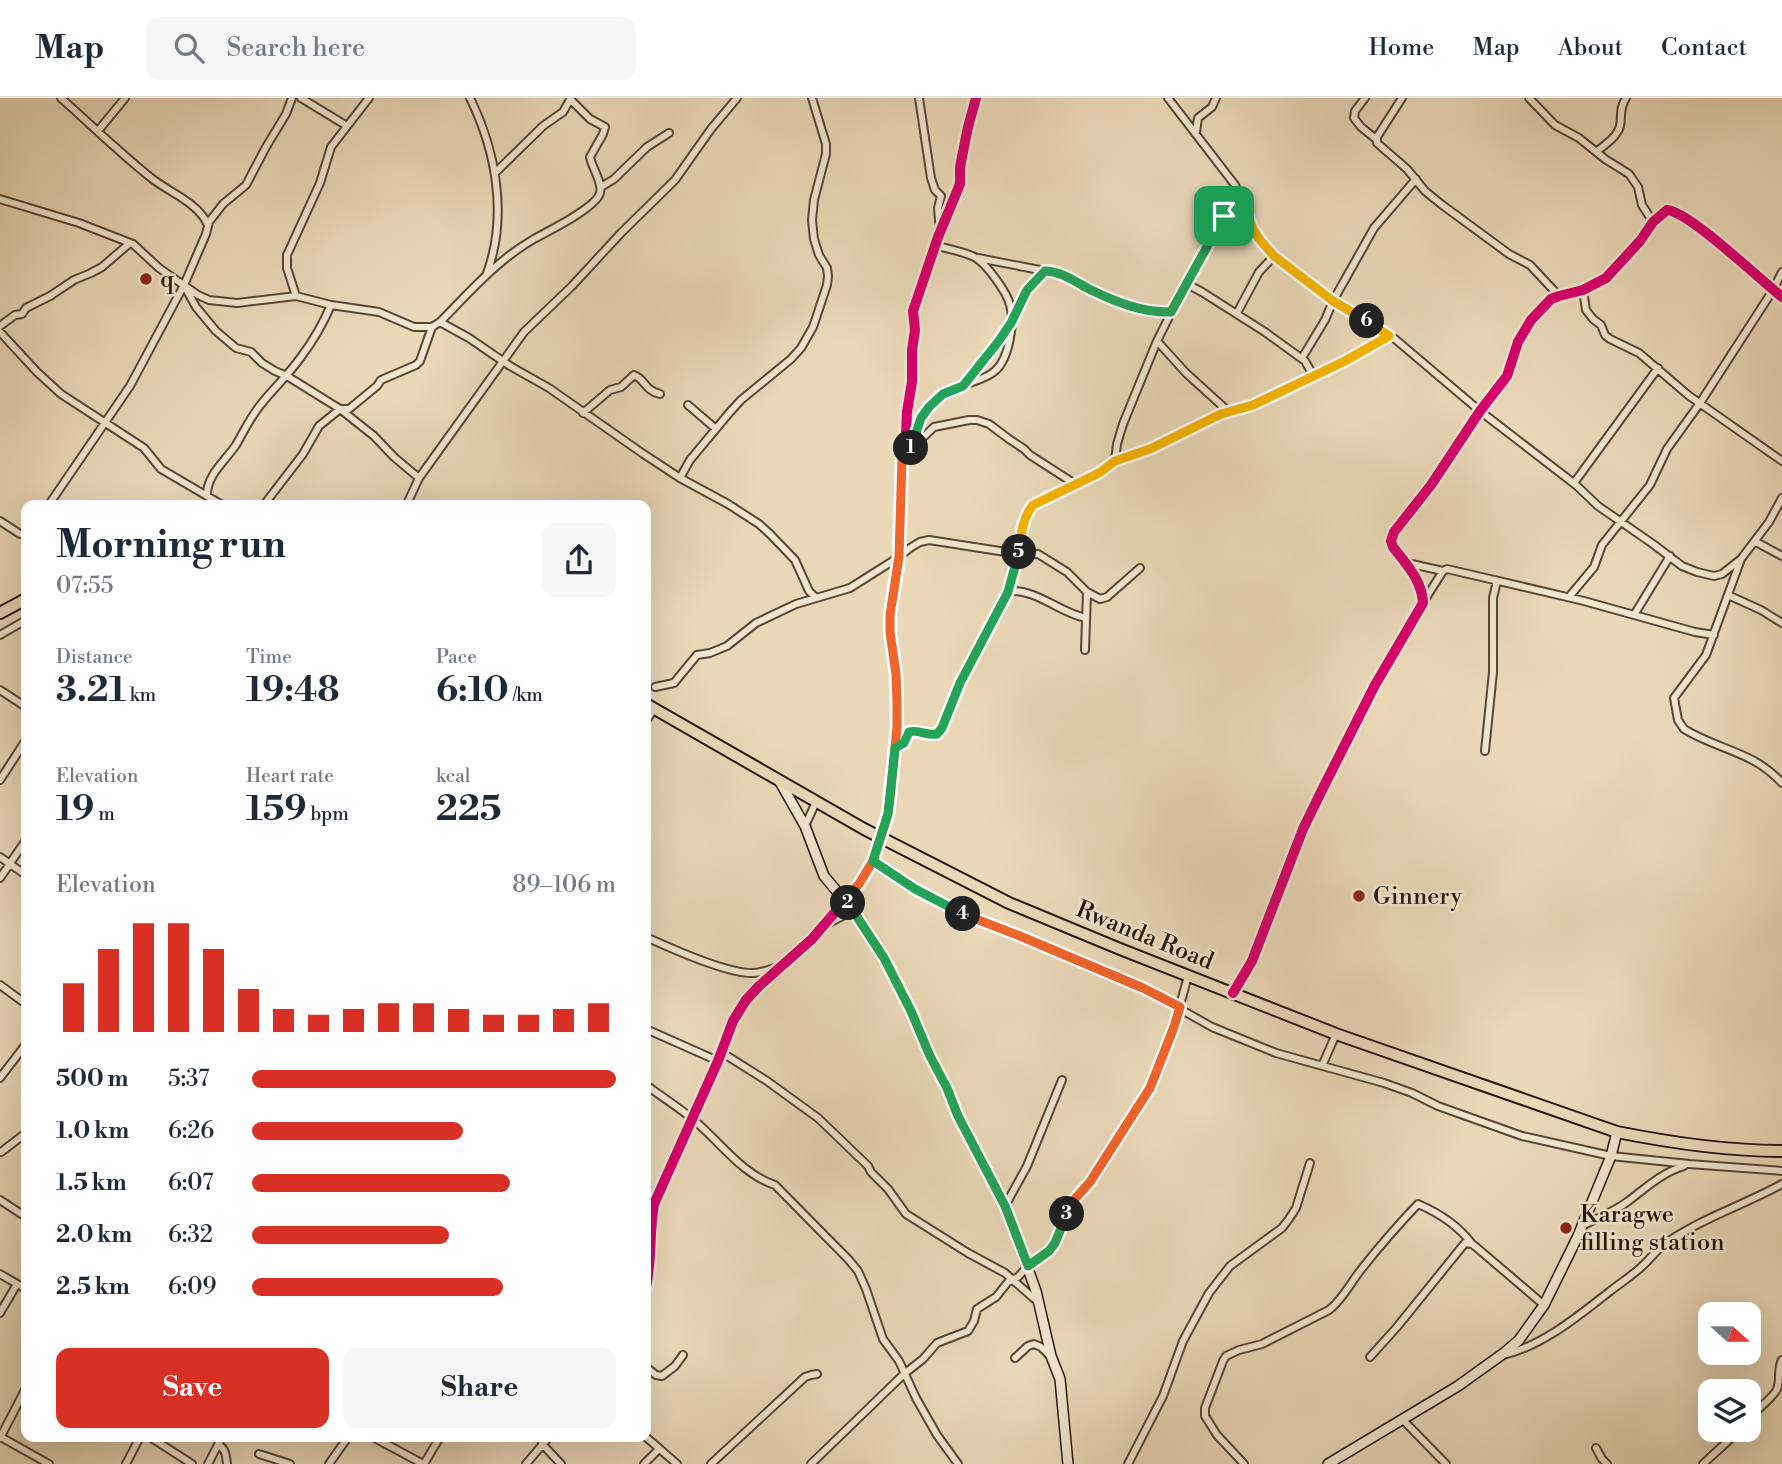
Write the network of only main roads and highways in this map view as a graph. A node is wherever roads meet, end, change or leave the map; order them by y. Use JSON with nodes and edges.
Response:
{"nodes":[{"id":1,"x":21,"y":602,"type":"edge"},
{"id":2,"x":0,"y":613,"type":"edge"},
{"id":3,"x":651,"y":707,"type":"edge"},
{"id":4,"x":1782,"y":1151,"type":"edge"}],
"edges":[{"from":1,"to":2,"type":"highway"},
{"from":3,"to":4,"type":"highway","name":"Rwanda Road"}]}
